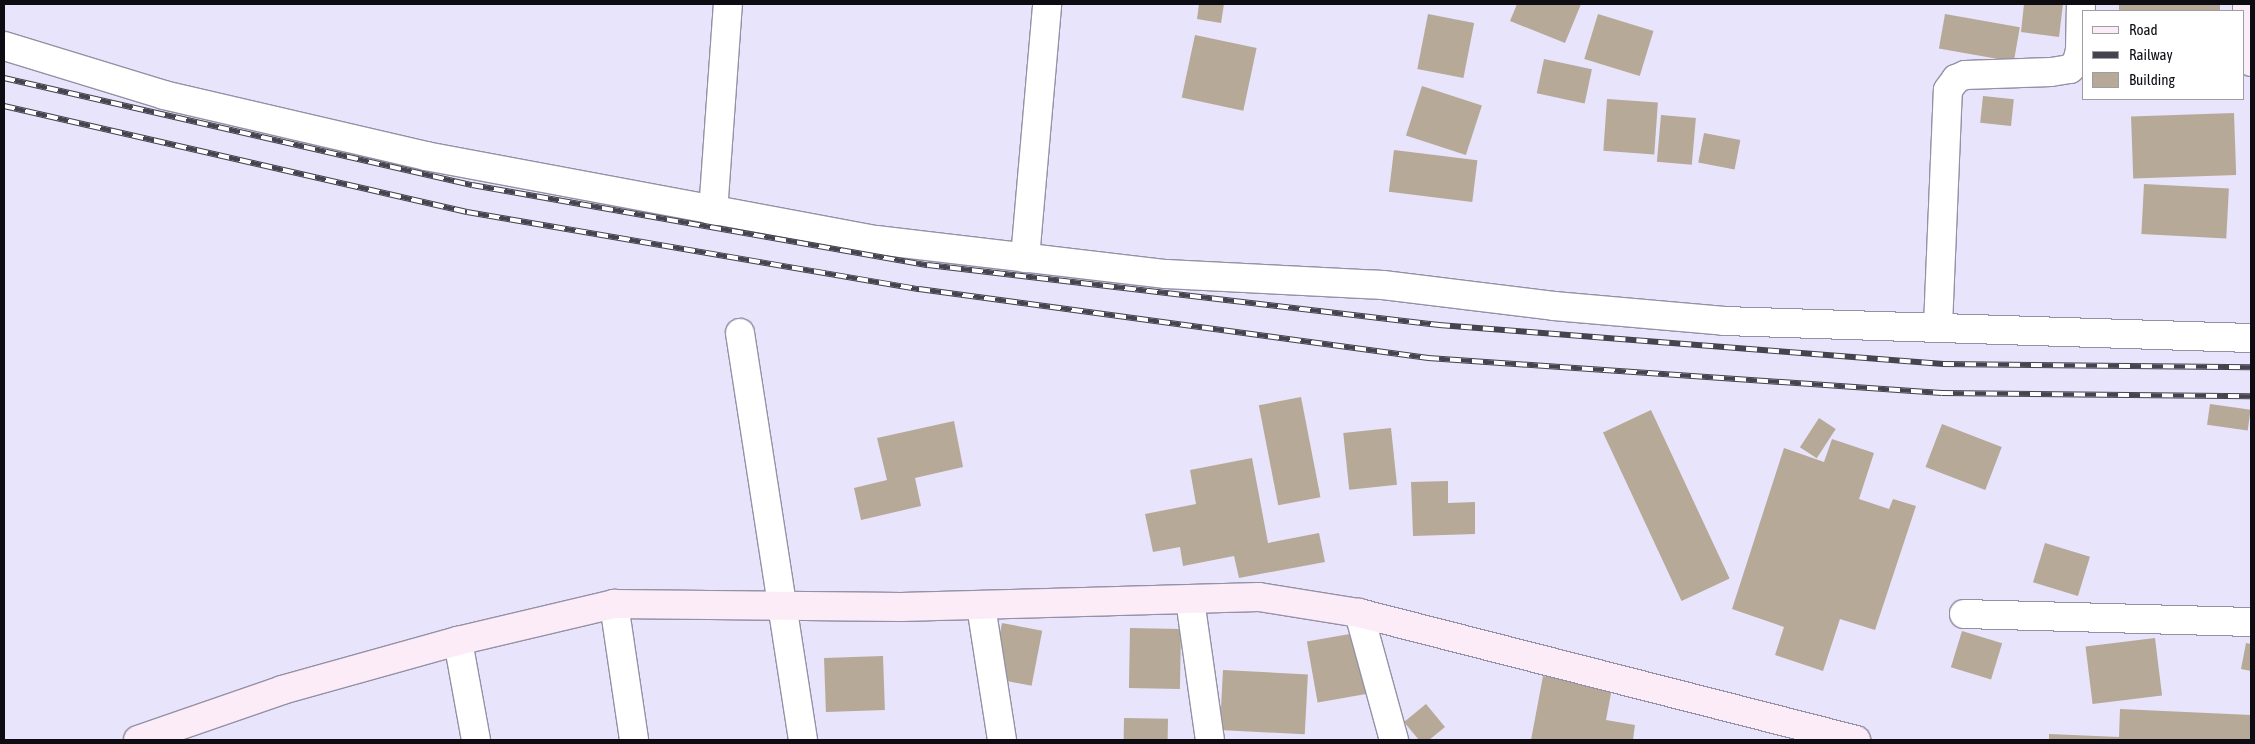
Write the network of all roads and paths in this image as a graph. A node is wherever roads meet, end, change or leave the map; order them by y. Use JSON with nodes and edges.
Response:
{"nodes":[{"id":1,"x":728,"y":4,"type":"edge"},
{"id":2,"x":1047,"y":4,"type":"edge"},
{"id":3,"x":2080,"y":4,"type":"edge"},
{"id":4,"x":2247,"y":4,"type":"edge"},
{"id":5,"x":4,"y":46,"type":"edge"},
{"id":6,"x":2251,"y":62,"type":"edge"},
{"id":7,"x":712,"y":212,"type":"junction"},
{"id":8,"x":1025,"y":258,"type":"junction"},
{"id":9,"x":1938,"y":326,"type":"junction"},
{"id":10,"x":740,"y":334,"type":"dead end"},
{"id":11,"x":2251,"y":338,"type":"edge"},
{"id":12,"x":1190,"y":600,"type":"junction"},
{"id":13,"x":614,"y":604,"type":"junction"},
{"id":14,"x":982,"y":606,"type":"junction"},
{"id":15,"x":781,"y":608,"type":"junction"},
{"id":16,"x":1359,"y":613,"type":"junction"},
{"id":17,"x":1964,"y":614,"type":"dead end"},
{"id":18,"x":2251,"y":622,"type":"edge"},
{"id":19,"x":458,"y":641,"type":"junction"},
{"id":20,"x":138,"y":740,"type":"edge"},
{"id":21,"x":476,"y":740,"type":"edge"},
{"id":22,"x":634,"y":740,"type":"edge"},
{"id":23,"x":803,"y":740,"type":"edge"},
{"id":24,"x":1002,"y":740,"type":"edge"},
{"id":25,"x":1210,"y":740,"type":"edge"},
{"id":26,"x":1394,"y":740,"type":"edge"},
{"id":27,"x":1856,"y":740,"type":"edge"}],
"edges":[{"from":1,"to":7,"type":"street"},
{"from":2,"to":8,"type":"street"},
{"from":3,"to":9,"type":"street"},
{"from":4,"to":6,"type":"street"},
{"from":5,"to":7,"type":"street"},
{"from":7,"to":8,"type":"street"},
{"from":8,"to":9,"type":"street"},
{"from":9,"to":11,"type":"street"},
{"from":10,"to":15,"type":"street"},
{"from":12,"to":14,"type":"street"},
{"from":12,"to":16,"type":"street"},
{"from":12,"to":25,"type":"street"},
{"from":13,"to":15,"type":"street"},
{"from":13,"to":19,"type":"street"},
{"from":13,"to":22,"type":"street"},
{"from":14,"to":15,"type":"street"},
{"from":14,"to":24,"type":"street"},
{"from":15,"to":23,"type":"street"},
{"from":16,"to":26,"type":"street"},
{"from":16,"to":27,"type":"street"},
{"from":17,"to":18,"type":"street"},
{"from":19,"to":20,"type":"street"},
{"from":19,"to":21,"type":"street"}]}
